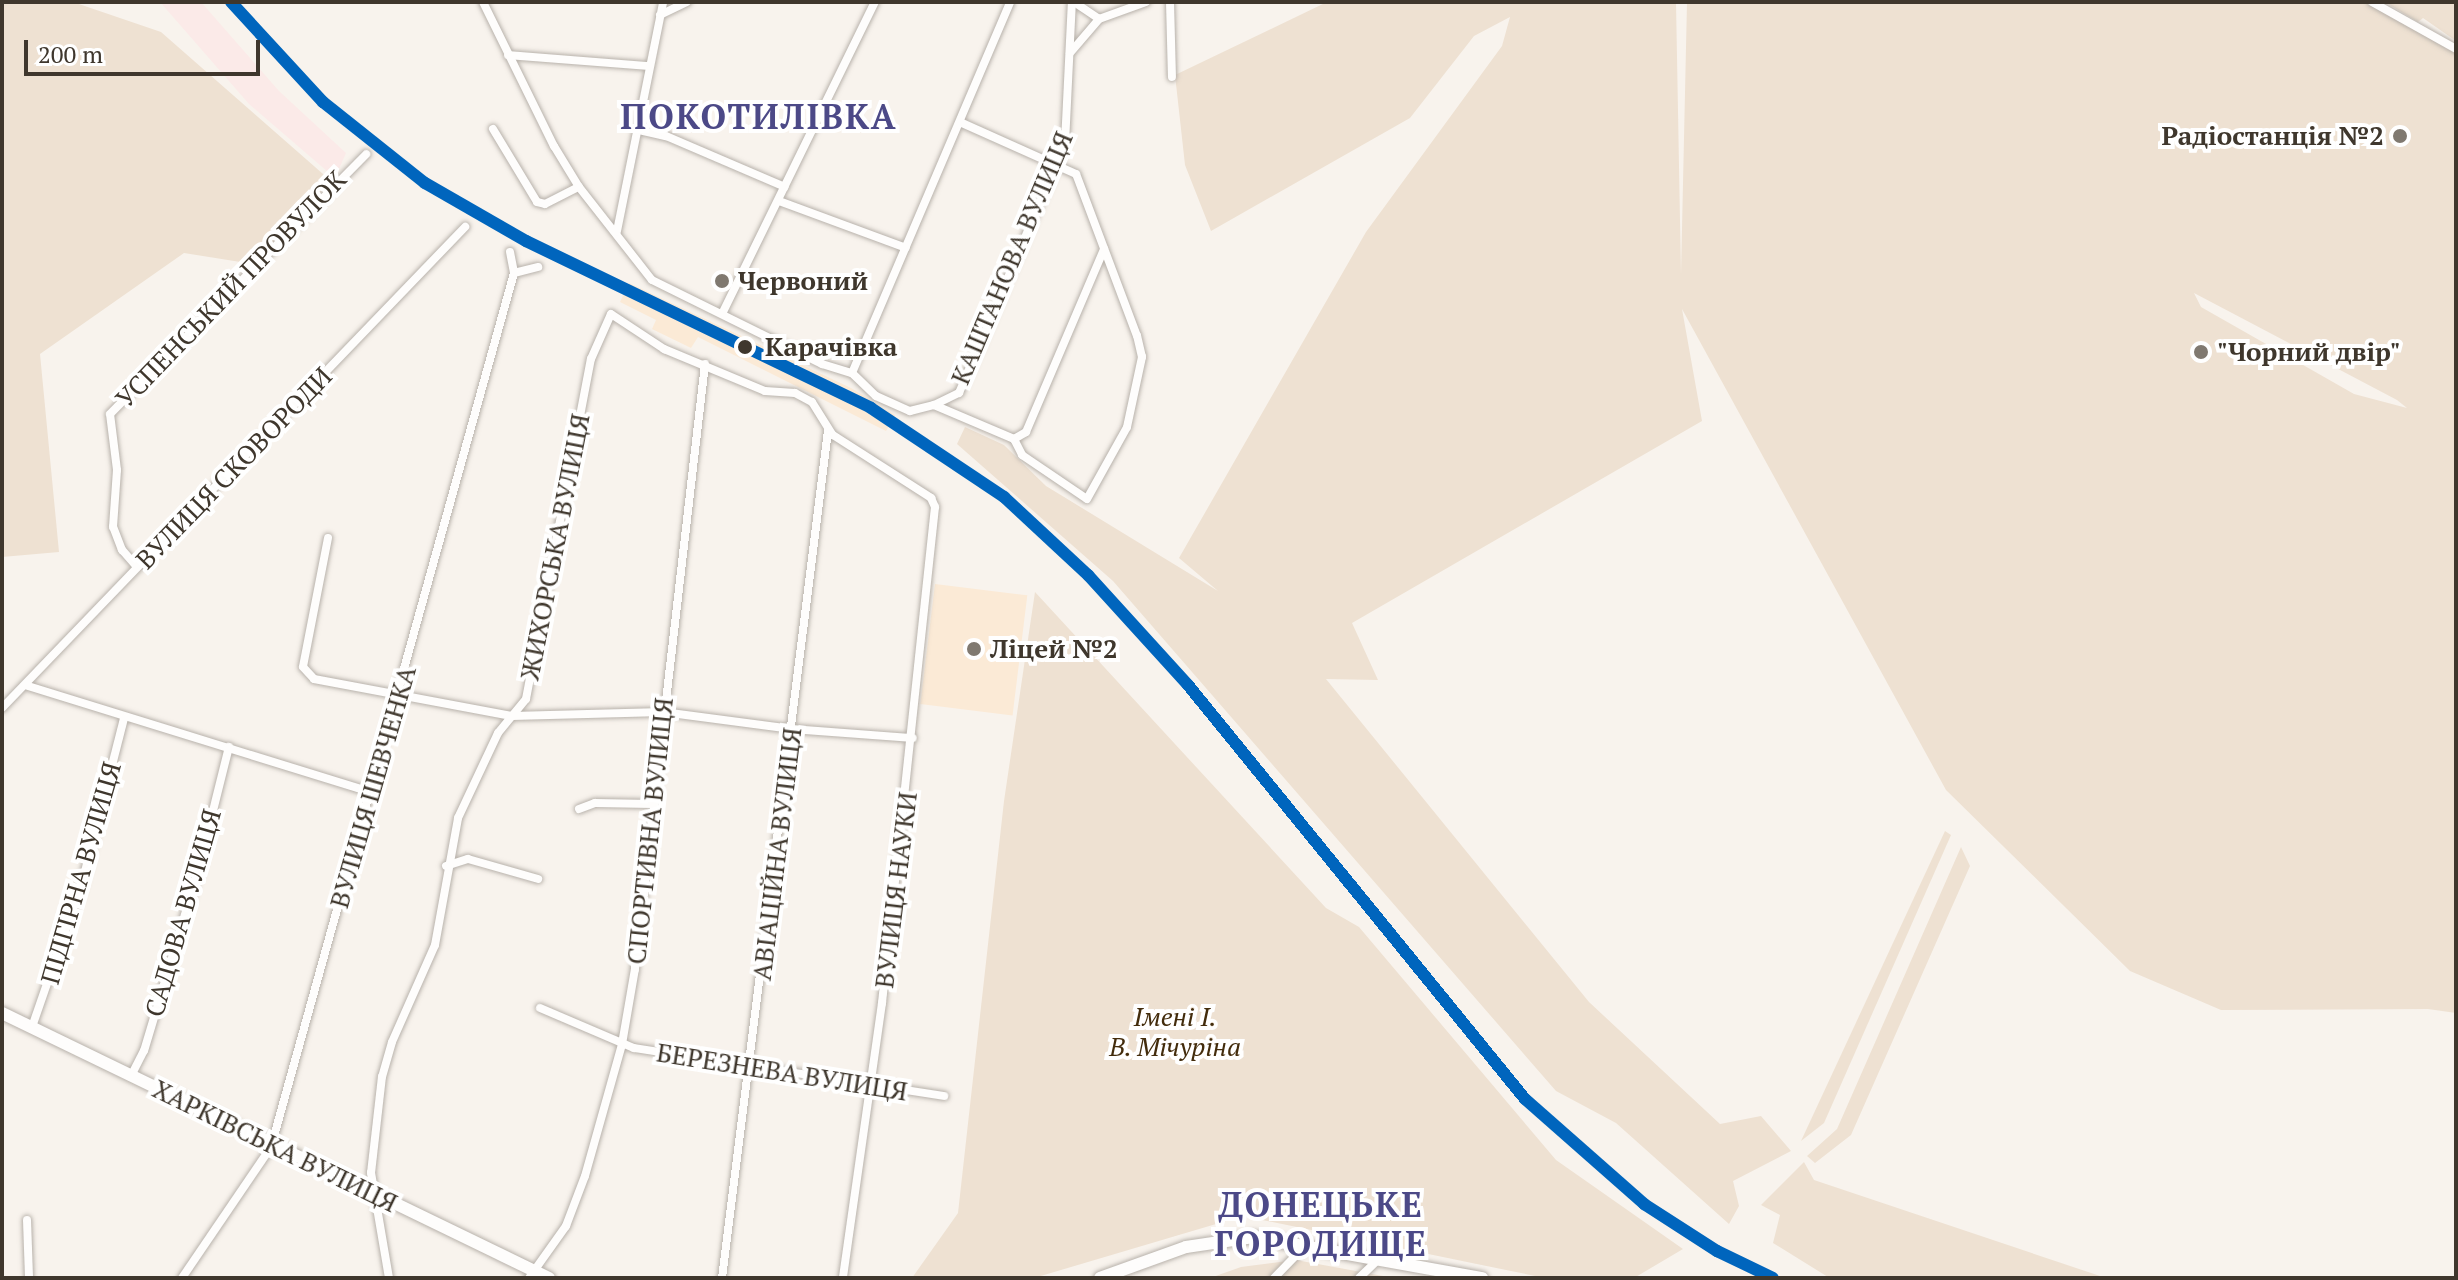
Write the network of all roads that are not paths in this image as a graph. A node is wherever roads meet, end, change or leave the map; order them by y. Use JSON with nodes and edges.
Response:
{"nodes":[{"id":1,"x":483,"y":2,"type":"edge"},
{"id":2,"x":663,"y":2,"type":"edge"},
{"id":3,"x":687,"y":2,"type":"edge"},
{"id":4,"x":875,"y":2,"type":"edge"},
{"id":5,"x":1010,"y":2,"type":"edge"},
{"id":6,"x":1073,"y":2,"type":"edge"},
{"id":7,"x":1146,"y":2,"type":"edge"},
{"id":8,"x":1170,"y":2,"type":"edge"},
{"id":9,"x":2372,"y":2,"type":"edge"},
{"id":10,"x":660,"y":15,"type":"junction"},
{"id":11,"x":1099,"y":19,"type":"junction"},
{"id":12,"x":2453,"y":44,"type":"edge"},
{"id":13,"x":508,"y":55,"type":"junction"},
{"id":14,"x":1067,"y":59,"type":"junction"},
{"id":15,"x":649,"y":66,"type":"junction"},
{"id":16,"x":1172,"y":77,"type":"dead end"},
{"id":17,"x":960,"y":122,"type":"junction"},
{"id":18,"x":493,"y":129,"type":"dead end"},
{"id":19,"x":639,"y":130,"type":"junction"},
{"id":20,"x":366,"y":154,"type":"dead end"},
{"id":21,"x":1057,"y":161,"type":"junction"},
{"id":22,"x":579,"y":187,"type":"junction"},
{"id":23,"x":785,"y":187,"type":"junction"},
{"id":24,"x":779,"y":201,"type":"junction"},
{"id":25,"x":465,"y":227,"type":"dead end"},
{"id":26,"x":617,"y":231,"type":"junction"},
{"id":27,"x":906,"y":248,"type":"junction"},
{"id":28,"x":1104,"y":248,"type":"junction"},
{"id":29,"x":510,"y":252,"type":"dead end"},
{"id":30,"x":538,"y":267,"type":"dead end"},
{"id":31,"x":514,"y":273,"type":"junction"},
{"id":32,"x":722,"y":314,"type":"junction"},
{"id":33,"x":705,"y":364,"type":"junction"},
{"id":34,"x":852,"y":373,"type":"junction"},
{"id":35,"x":934,"y":405,"type":"junction"},
{"id":36,"x":828,"y":430,"type":"junction"},
{"id":37,"x":1014,"y":439,"type":"junction"},
{"id":38,"x":328,"y":538,"type":"dead end"},
{"id":39,"x":137,"y":567,"type":"junction"},
{"id":40,"x":28,"y":686,"type":"junction"},
{"id":41,"x":400,"y":695,"type":"junction"},
{"id":42,"x":2,"y":708,"type":"edge"},
{"id":43,"x":663,"y":712,"type":"junction"},
{"id":44,"x":512,"y":716,"type":"junction"},
{"id":45,"x":124,"y":718,"type":"junction"},
{"id":46,"x":792,"y":729,"type":"junction"},
{"id":47,"x":913,"y":738,"type":"junction"},
{"id":48,"x":229,"y":747,"type":"junction"},
{"id":49,"x":371,"y":792,"type":"junction"},
{"id":50,"x":653,"y":804,"type":"junction"},
{"id":51,"x":579,"y":809,"type":"dead end"},
{"id":52,"x":446,"y":866,"type":"junction"},
{"id":53,"x":538,"y":879,"type":"dead end"},
{"id":54,"x":540,"y":1008,"type":"dead end"},
{"id":55,"x":2,"y":1013,"type":"edge"},
{"id":56,"x":32,"y":1027,"type":"junction"},
{"id":57,"x":622,"y":1044,"type":"junction"},
{"id":58,"x":751,"y":1062,"type":"junction"},
{"id":59,"x":131,"y":1076,"type":"junction"},
{"id":60,"x":870,"y":1087,"type":"junction"},
{"id":61,"x":944,"y":1096,"type":"dead end"},
{"id":62,"x":271,"y":1147,"type":"junction"},
{"id":63,"x":373,"y":1194,"type":"junction"},
{"id":64,"x":27,"y":1220,"type":"dead end"},
{"id":65,"x":1305,"y":1246,"type":"junction"},
{"id":66,"x":1379,"y":1259,"type":"junction"},
{"id":67,"x":530,"y":1273,"type":"edge"},
{"id":68,"x":1454,"y":1276,"type":"edge"},
{"id":69,"x":29,"y":1278,"type":"edge"},
{"id":70,"x":182,"y":1278,"type":"edge"},
{"id":71,"x":389,"y":1278,"type":"edge"},
{"id":72,"x":549,"y":1278,"type":"edge"},
{"id":73,"x":722,"y":1278,"type":"edge"},
{"id":74,"x":843,"y":1278,"type":"edge"},
{"id":75,"x":1100,"y":1278,"type":"edge"},
{"id":76,"x":1274,"y":1278,"type":"edge"},
{"id":77,"x":1359,"y":1278,"type":"edge"},
{"id":78,"x":1482,"y":1278,"type":"edge"}],
"edges":[{"from":1,"to":13,"type":"street"},
{"from":2,"to":10,"type":"street"},
{"from":3,"to":10,"type":"street"},
{"from":4,"to":23,"type":"street"},
{"from":5,"to":17,"type":"street"},
{"from":6,"to":11,"type":"street"},
{"from":6,"to":14,"type":"street","name":"КАШТАНОВА ВУЛИЦЯ"},
{"from":7,"to":11,"type":"street"},
{"from":8,"to":16,"type":"street"},
{"from":9,"to":12,"type":"street"},
{"from":10,"to":15,"type":"street"},
{"from":11,"to":14,"type":"street"},
{"from":13,"to":15,"type":"street"},
{"from":13,"to":22,"type":"street"},
{"from":14,"to":21,"type":"street","name":"КАШТАНОВА ВУЛИЦЯ"},
{"from":15,"to":19,"type":"street"},
{"from":17,"to":21,"type":"street"},
{"from":17,"to":27,"type":"street"},
{"from":18,"to":22,"type":"street"},
{"from":19,"to":23,"type":"street"},
{"from":19,"to":26,"type":"street"},
{"from":20,"to":39,"type":"street","name":"УСПЕНСЬКИЙ ПРОВУЛОК"},
{"from":21,"to":28,"type":"street"},
{"from":21,"to":35,"type":"street","name":"КАШТАНОВА ВУЛИЦЯ"},
{"from":22,"to":26,"type":"street"},
{"from":23,"to":24,"type":"street"},
{"from":24,"to":27,"type":"street"},
{"from":24,"to":32,"type":"street"},
{"from":25,"to":39,"type":"street","name":"ВУЛИЦЯ СКОВОРОДИ"},
{"from":26,"to":32,"type":"street"},
{"from":27,"to":34,"type":"street"},
{"from":28,"to":37,"type":"street"},
{"from":28,"to":37,"type":"street"},
{"from":29,"to":31,"type":"street"},
{"from":30,"to":31,"type":"street"},
{"from":31,"to":41,"type":"street","name":"ВУЛИЦЯ ШЕВЧЕНКА"},
{"from":32,"to":34,"type":"street"},
{"from":33,"to":36,"type":"street"},
{"from":33,"to":43,"type":"street","name":"СПОРТИВНА ВУЛИЦЯ"},
{"from":33,"to":44,"type":"street","name":"ЖИХОРСЬКА ВУЛИЦЯ"},
{"from":34,"to":35,"type":"street"},
{"from":35,"to":37,"type":"street"},
{"from":36,"to":46,"type":"street","name":"АВІАЦІЙНА ВУЛИЦЯ"},
{"from":36,"to":47,"type":"street","name":"ВУЛИЦЯ НАУКИ"},
{"from":38,"to":41,"type":"street"},
{"from":39,"to":40,"type":"street","name":"ВУЛИЦЯ СКОВОРОДИ"},
{"from":40,"to":42,"type":"street","name":"ВУЛИЦЯ СКОВОРОДИ"},
{"from":40,"to":45,"type":"street"},
{"from":41,"to":44,"type":"street"},
{"from":41,"to":49,"type":"street","name":"ВУЛИЦЯ ШЕВЧЕНКА"},
{"from":43,"to":44,"type":"street"},
{"from":43,"to":46,"type":"street"},
{"from":43,"to":50,"type":"street","name":"СПОРТИВНА ВУЛИЦЯ"},
{"from":44,"to":52,"type":"street","name":"ЖИХОРСЬКА ВУЛИЦЯ"},
{"from":45,"to":48,"type":"street"},
{"from":45,"to":56,"type":"street","name":"ПІДГІРНА ВУЛИЦЯ"},
{"from":46,"to":47,"type":"street"},
{"from":46,"to":58,"type":"street","name":"АВІАЦІЙНА ВУЛИЦЯ"},
{"from":47,"to":60,"type":"street","name":"ВУЛИЦЯ НАУКИ"},
{"from":48,"to":49,"type":"street"},
{"from":48,"to":59,"type":"street","name":"САДОВА ВУЛИЦЯ"},
{"from":49,"to":62,"type":"street","name":"ВУЛИЦЯ ШЕВЧЕНКА"},
{"from":50,"to":51,"type":"street"},
{"from":50,"to":57,"type":"street","name":"СПОРТИВНА ВУЛИЦЯ"},
{"from":52,"to":53,"type":"street"},
{"from":52,"to":63,"type":"street","name":"ЖИХОРСЬКА ВУЛИЦЯ"},
{"from":54,"to":57,"type":"street","name":"БЕРЕЗНЕВА ВУЛИЦЯ"},
{"from":55,"to":56,"type":"main road","name":"ХАРКІВСЬКА ВУЛИЦЯ"},
{"from":56,"to":59,"type":"main road","name":"ХАРКІВСЬКА ВУЛИЦЯ"},
{"from":57,"to":58,"type":"street","name":"БЕРЕЗНЕВА ВУЛИЦЯ"},
{"from":57,"to":67,"type":"street","name":"СПОРТИВНА ВУЛИЦЯ"},
{"from":58,"to":60,"type":"street","name":"БЕРЕЗНЕВА ВУЛИЦЯ"},
{"from":58,"to":73,"type":"street","name":"АВІАЦІЙНА ВУЛИЦЯ"},
{"from":59,"to":62,"type":"main road","name":"ХАРКІВСЬКА ВУЛИЦЯ"},
{"from":60,"to":61,"type":"street","name":"БЕРЕЗНЕВА ВУЛИЦЯ"},
{"from":60,"to":74,"type":"street","name":"ВУЛИЦЯ НАУКИ"},
{"from":62,"to":63,"type":"main road","name":"ХАРКІВСЬКА ВУЛИЦЯ"},
{"from":62,"to":70,"type":"street","name":"ВУЛИЦЯ ШЕВЧЕНКА"},
{"from":63,"to":67,"type":"main road","name":"ХАРКІВСЬКА ВУЛИЦЯ"},
{"from":63,"to":71,"type":"street","name":"ЖИХОРСЬКА ВУЛИЦЯ"},
{"from":64,"to":69,"type":"street"},
{"from":65,"to":66,"type":"main road"},
{"from":65,"to":75,"type":"main road"},
{"from":65,"to":76,"type":"street"},
{"from":66,"to":68,"type":"main road"},
{"from":66,"to":77,"type":"street"},
{"from":67,"to":72,"type":"main road","name":"ХАРКІВСЬКА ВУЛИЦЯ"},
{"from":68,"to":78,"type":"main road"}]}
